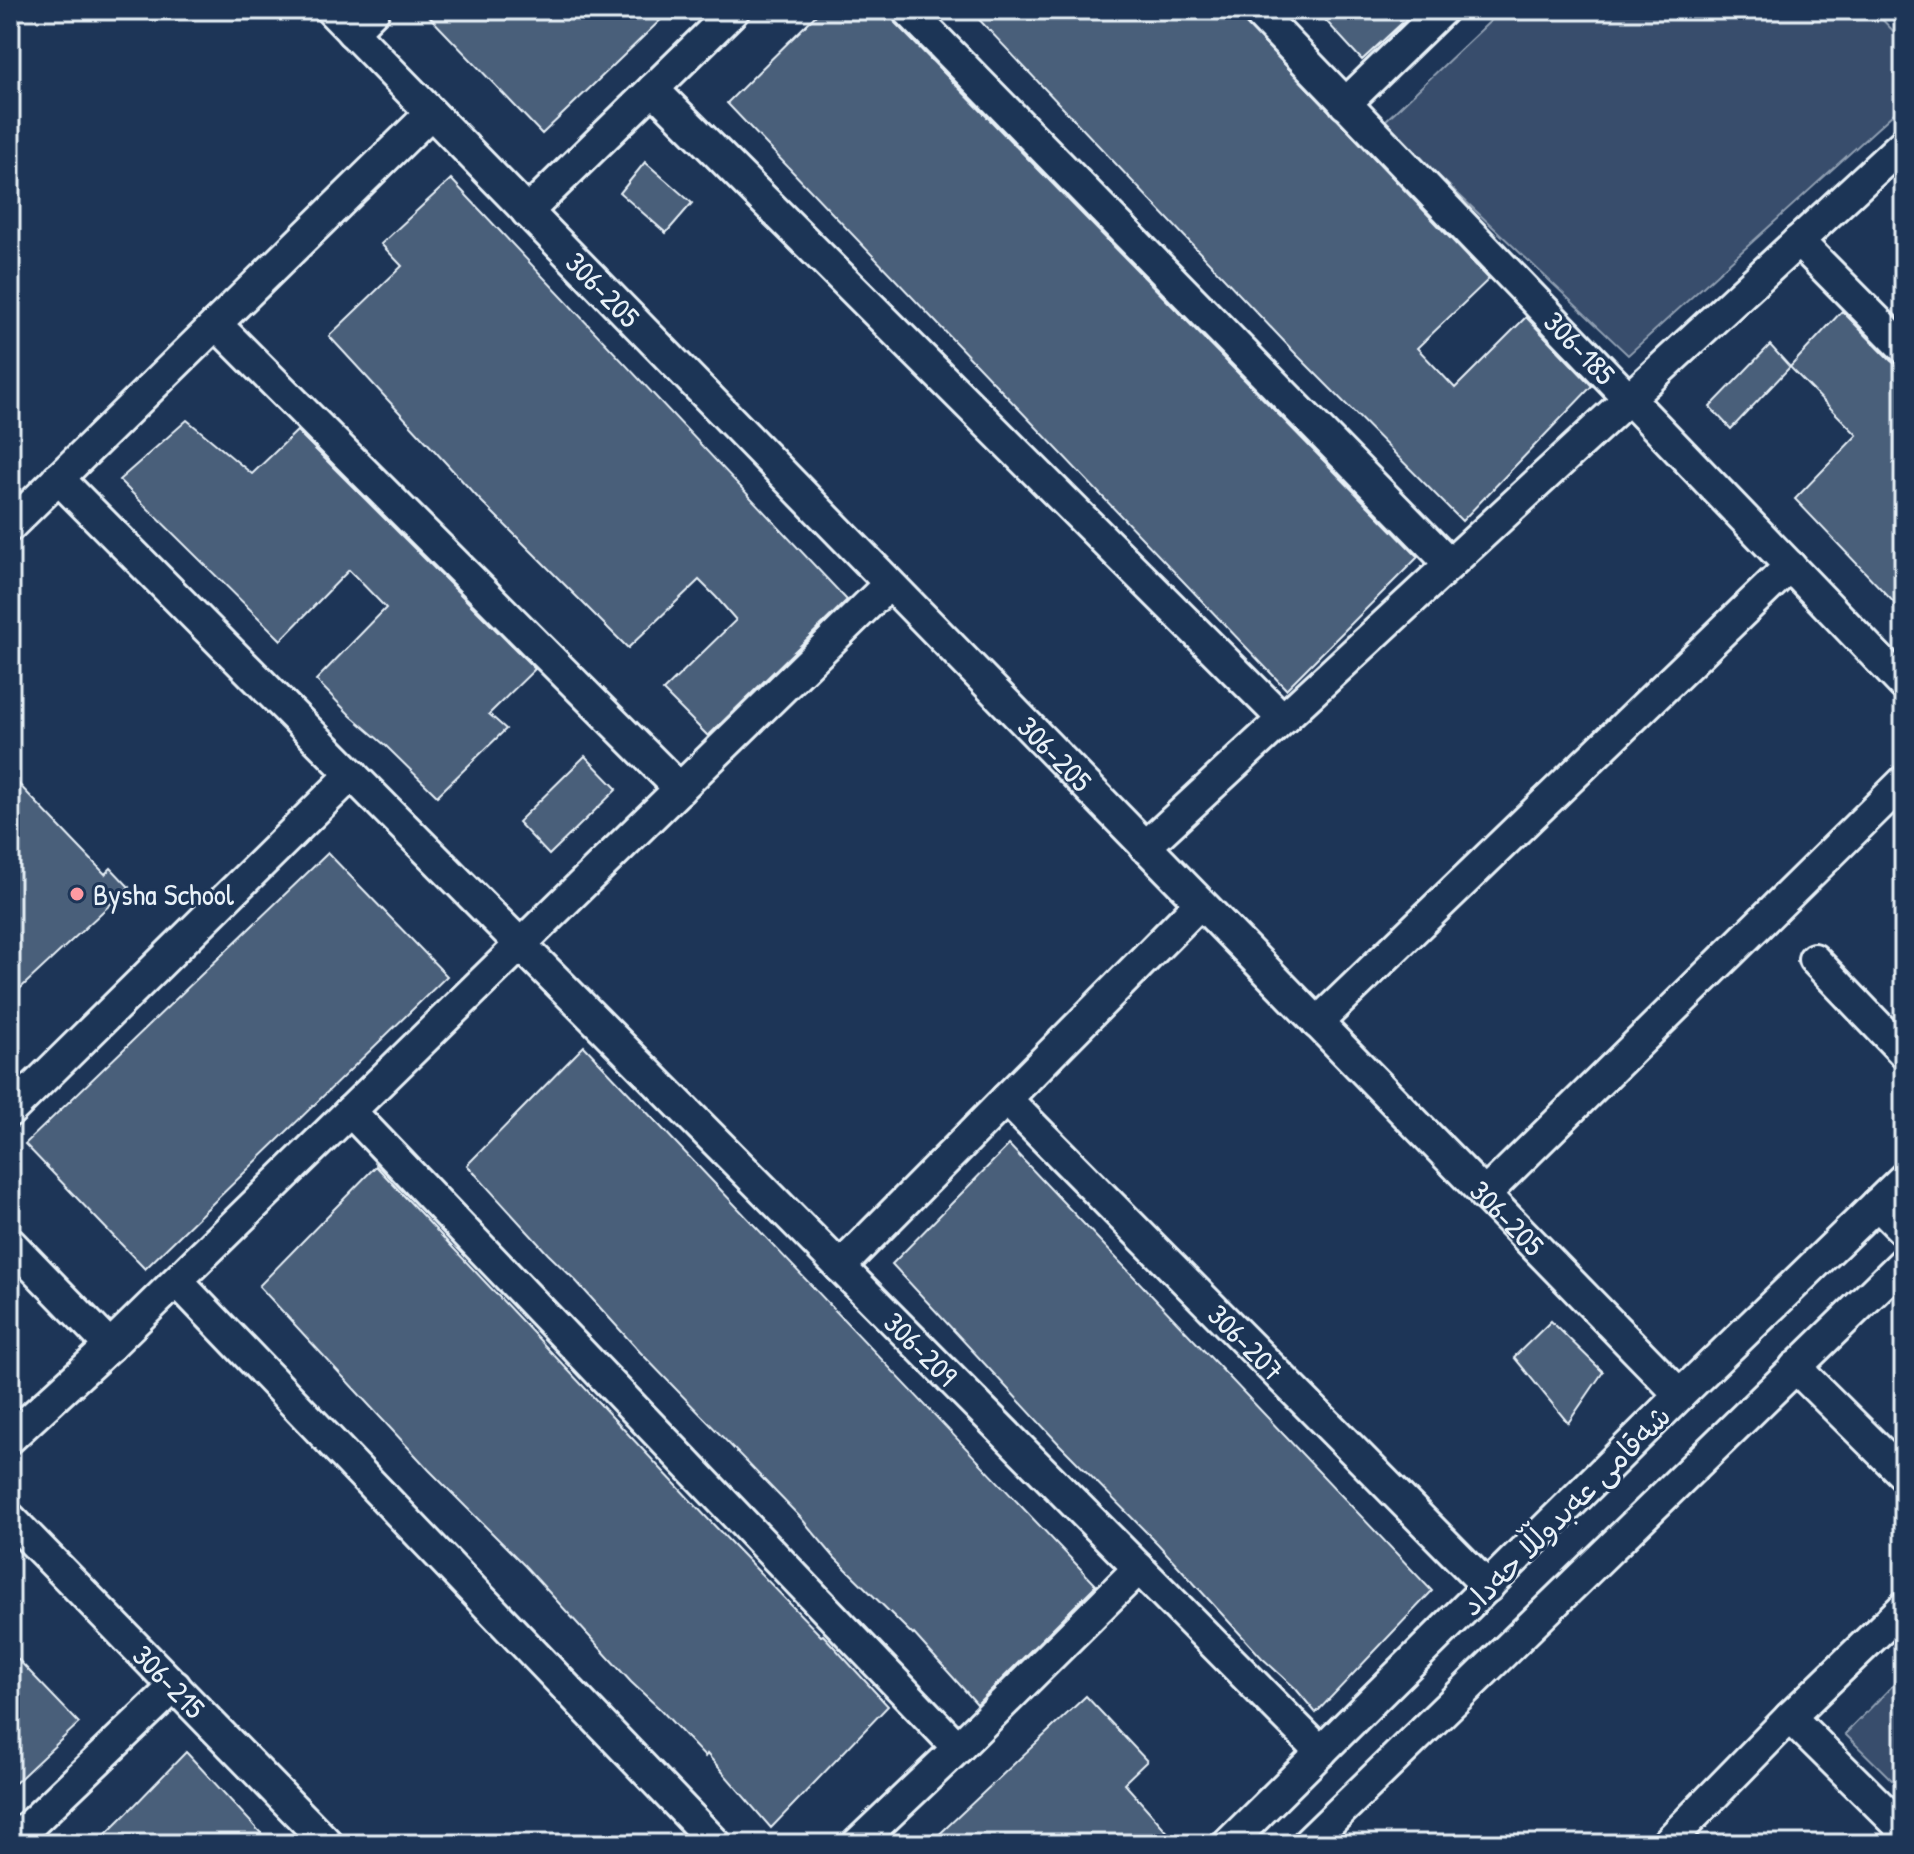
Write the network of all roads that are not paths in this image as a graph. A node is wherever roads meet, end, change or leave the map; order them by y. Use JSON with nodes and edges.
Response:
{"nodes":[{"id":1,"x":331,"y":10,"type":"edge"},
{"id":2,"x":374,"y":10,"type":"edge"},
{"id":3,"x":734,"y":10,"type":"edge"},
{"id":4,"x":908,"y":10,"type":"edge"},
{"id":5,"x":1256,"y":10,"type":"edge"},
{"id":6,"x":1442,"y":10,"type":"edge"},
{"id":7,"x":352,"y":32,"type":"junction"},
{"id":8,"x":653,"y":89,"type":"junction"},
{"id":9,"x":1345,"y":104,"type":"junction"},
{"id":10,"x":431,"y":113,"type":"junction"},
{"id":11,"x":1904,"y":143,"type":"edge"},
{"id":12,"x":527,"y":212,"type":"junction"},
{"id":13,"x":1798,"y":241,"type":"junction"},
{"id":14,"x":216,"y":324,"type":"junction"},
{"id":15,"x":1904,"y":348,"type":"edge"},
{"id":16,"x":1629,"y":398,"type":"junction"},
{"id":17,"x":58,"y":478,"type":"junction"},
{"id":18,"x":10,"y":526,"type":"edge"},
{"id":19,"x":1450,"y":564,"type":"junction"},
{"id":20,"x":1790,"y":566,"type":"junction"},
{"id":21,"x":889,"y":584,"type":"junction"},
{"id":22,"x":1904,"y":685,"type":"edge"},
{"id":23,"x":1283,"y":719,"type":"junction"},
{"id":24,"x":352,"y":774,"type":"junction"},
{"id":25,"x":1904,"y":781,"type":"edge"},
{"id":26,"x":680,"y":789,"type":"junction"},
{"id":27,"x":1145,"y":847,"type":"junction"},
{"id":28,"x":1200,"y":903,"type":"junction"},
{"id":29,"x":521,"y":944,"type":"junction"},
{"id":30,"x":1814,"y":959,"type":"dead end"},
{"id":31,"x":1317,"y":1023,"type":"junction"},
{"id":32,"x":1904,"y":1053,"type":"edge"},
{"id":33,"x":1006,"y":1099,"type":"junction"},
{"id":34,"x":10,"y":1111,"type":"edge"},
{"id":35,"x":350,"y":1111,"type":"junction"},
{"id":36,"x":1904,"y":1178,"type":"edge"},
{"id":37,"x":1484,"y":1195,"type":"junction"},
{"id":38,"x":1877,"y":1204,"type":"junction"},
{"id":39,"x":1904,"y":1231,"type":"edge"},
{"id":40,"x":10,"y":1243,"type":"edge"},
{"id":41,"x":1904,"y":1262,"type":"edge"},
{"id":42,"x":840,"y":1267,"type":"junction"},
{"id":43,"x":177,"y":1281,"type":"junction"},
{"id":44,"x":110,"y":1346,"type":"junction"},
{"id":45,"x":1795,"y":1367,"type":"junction"},
{"id":46,"x":1680,"y":1395,"type":"junction"},
{"id":47,"x":10,"y":1438,"type":"edge"},
{"id":48,"x":1904,"y":1475,"type":"edge"},
{"id":49,"x":10,"y":1518,"type":"edge"},
{"id":50,"x":1139,"y":1568,"type":"junction"},
{"id":51,"x":1488,"y":1587,"type":"junction"},
{"id":52,"x":1904,"y":1607,"type":"edge"},
{"id":53,"x":175,"y":1686,"type":"junction"},
{"id":54,"x":1790,"y":1717,"type":"junction"},
{"id":55,"x":958,"y":1748,"type":"junction"},
{"id":56,"x":1321,"y":1752,"type":"junction"},
{"id":57,"x":1904,"y":1830,"type":"edge"},
{"id":58,"x":10,"y":1844,"type":"edge"},
{"id":59,"x":328,"y":1844,"type":"edge"},
{"id":60,"x":716,"y":1844,"type":"edge"},
{"id":61,"x":857,"y":1844,"type":"edge"},
{"id":62,"x":1228,"y":1844,"type":"edge"},
{"id":63,"x":1307,"y":1844,"type":"edge"},
{"id":64,"x":1666,"y":1844,"type":"edge"}],
"edges":[{"from":1,"to":7,"type":"street","name":"306-205"},
{"from":2,"to":7,"type":"street"},
{"from":3,"to":8,"type":"street"},
{"from":4,"to":19,"type":"street"},
{"from":5,"to":9,"type":"street","name":"306-185"},
{"from":6,"to":9,"type":"street"},
{"from":7,"to":10,"type":"street","name":"306-205"},
{"from":8,"to":12,"type":"street"},
{"from":8,"to":23,"type":"street"},
{"from":9,"to":16,"type":"street","name":"306-185"},
{"from":10,"to":12,"type":"street","name":"306-205"},
{"from":10,"to":14,"type":"street"},
{"from":11,"to":13,"type":"street"},
{"from":12,"to":21,"type":"street","name":"306-205"},
{"from":13,"to":15,"type":"street"},
{"from":13,"to":16,"type":"street"},
{"from":14,"to":17,"type":"street"},
{"from":14,"to":26,"type":"street"},
{"from":16,"to":19,"type":"street"},
{"from":16,"to":20,"type":"street","name":"306-185"},
{"from":17,"to":18,"type":"street"},
{"from":17,"to":24,"type":"street","name":"306-209"},
{"from":19,"to":23,"type":"street"},
{"from":20,"to":22,"type":"street","name":"306-185"},
{"from":20,"to":31,"type":"street"},
{"from":21,"to":26,"type":"street"},
{"from":21,"to":27,"type":"street","name":"306-205"},
{"from":23,"to":27,"type":"street"},
{"from":24,"to":29,"type":"street","name":"306-209"},
{"from":24,"to":34,"type":"street"},
{"from":25,"to":37,"type":"street"},
{"from":26,"to":29,"type":"street"},
{"from":27,"to":28,"type":"street","name":"306-205"},
{"from":28,"to":31,"type":"street","name":"306-205"},
{"from":28,"to":33,"type":"street"},
{"from":29,"to":35,"type":"street"},
{"from":29,"to":42,"type":"street","name":"306-209"},
{"from":30,"to":32,"type":"street"},
{"from":31,"to":37,"type":"street","name":"306-205"},
{"from":33,"to":42,"type":"street"},
{"from":33,"to":51,"type":"street","name":"306-207"},
{"from":35,"to":43,"type":"street"},
{"from":35,"to":55,"type":"street"},
{"from":36,"to":38,"type":"street","name":"شەقامی عەبدوڵڵا حەداد"},
{"from":37,"to":46,"type":"street","name":"306-205"},
{"from":38,"to":39,"type":"street"},
{"from":38,"to":46,"type":"street","name":"شەقامی عەبدوڵڵا حەداد"},
{"from":40,"to":44,"type":"street"},
{"from":41,"to":45,"type":"street","name":"شەقامی عەبدوڵڵا حەداد"},
{"from":42,"to":50,"type":"street","name":"306-209"},
{"from":43,"to":44,"type":"street"},
{"from":43,"to":60,"type":"street"},
{"from":44,"to":47,"type":"street"},
{"from":45,"to":48,"type":"street"},
{"from":45,"to":63,"type":"street","name":"شەقامی عەبدوڵڵا حەداد"},
{"from":46,"to":51,"type":"street","name":"شەقامی عەبدوڵڵا حەداد"},
{"from":49,"to":53,"type":"street","name":"306-215"},
{"from":50,"to":55,"type":"street"},
{"from":50,"to":56,"type":"street","name":"306-209"},
{"from":51,"to":56,"type":"street","name":"شەقامی عەبدوڵڵا حەداد"},
{"from":52,"to":54,"type":"street"},
{"from":53,"to":58,"type":"street"},
{"from":53,"to":59,"type":"street","name":"306-215"},
{"from":54,"to":57,"type":"street"},
{"from":54,"to":64,"type":"street"},
{"from":55,"to":61,"type":"street"},
{"from":56,"to":62,"type":"street","name":"شەقامی عەبدوڵڵا حەداد"}]}
